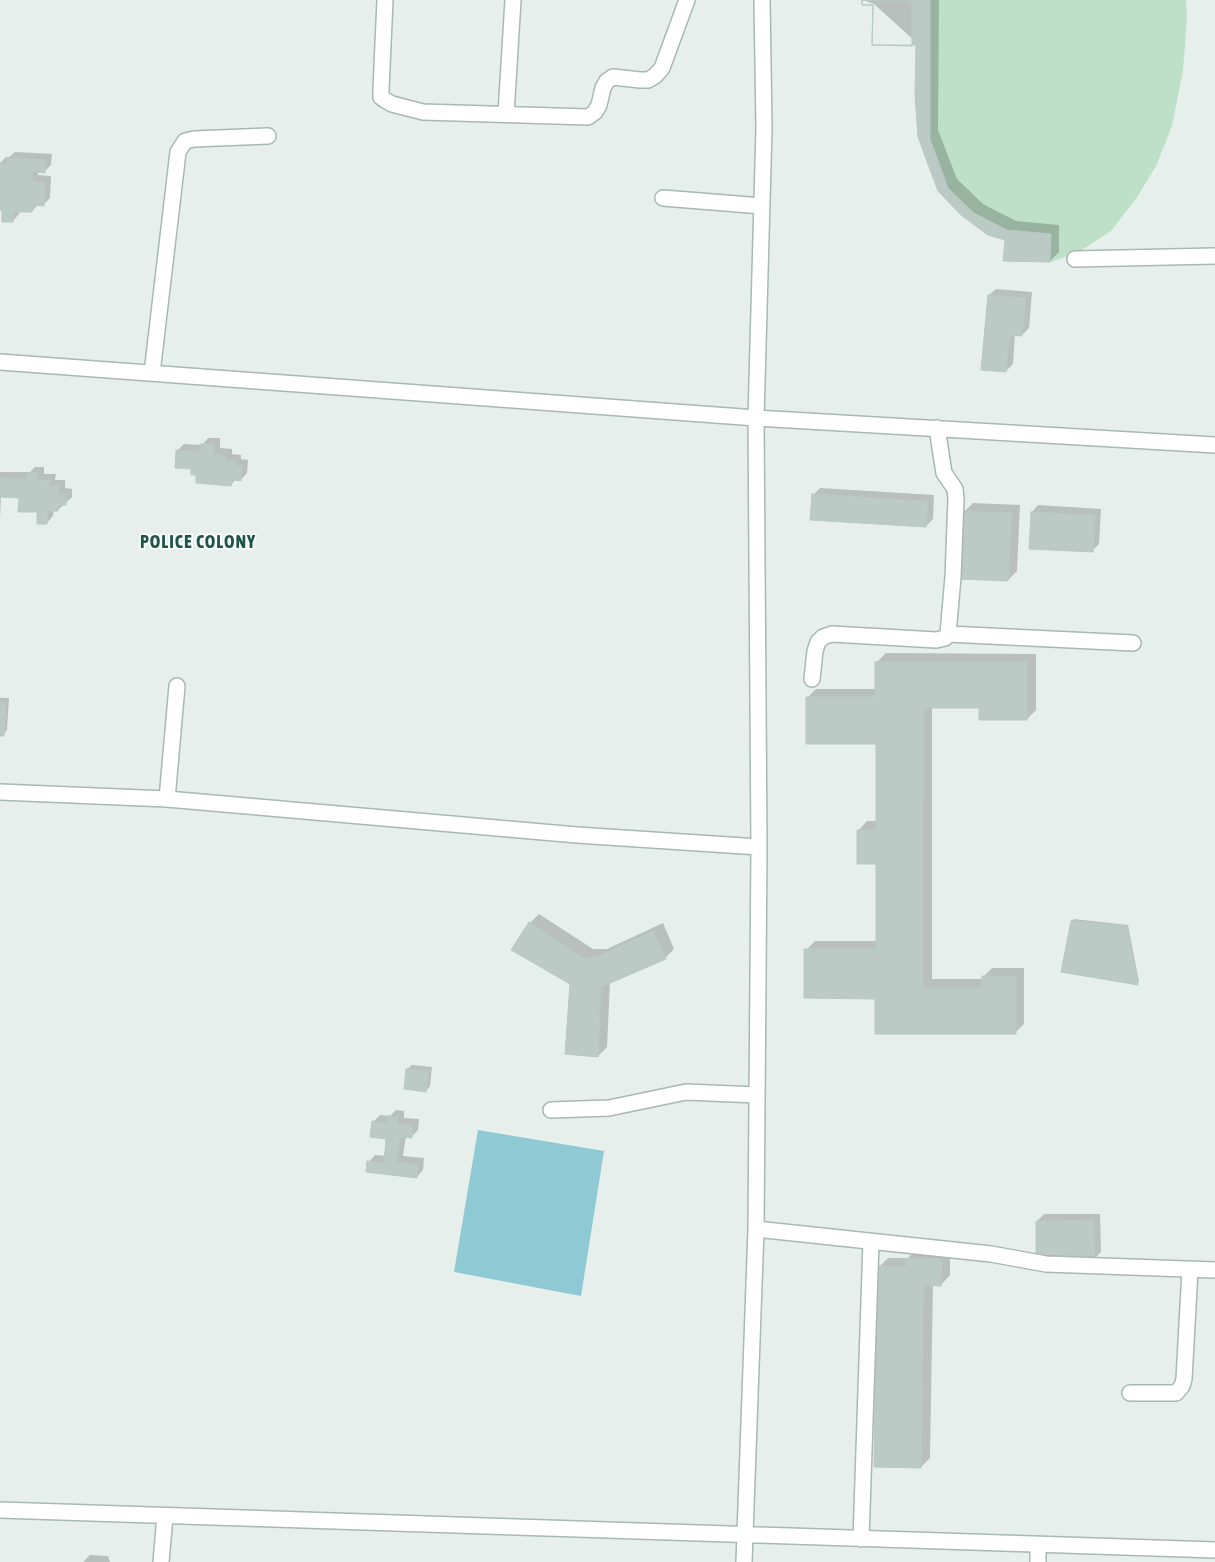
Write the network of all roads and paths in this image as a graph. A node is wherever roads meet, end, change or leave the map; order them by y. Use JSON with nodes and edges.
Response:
{"nodes":[{"id":1,"x":385,"y":0,"type":"edge"},
{"id":2,"x":513,"y":0,"type":"edge"},
{"id":3,"x":687,"y":0,"type":"edge"},
{"id":4,"x":762,"y":0,"type":"edge"},
{"id":5,"x":506,"y":114,"type":"junction"},
{"id":6,"x":268,"y":136,"type":"dead end"},
{"id":7,"x":663,"y":198,"type":"dead end"},
{"id":8,"x":762,"y":206,"type":"junction"},
{"id":9,"x":1215,"y":256,"type":"edge"},
{"id":10,"x":1074,"y":259,"type":"dead end"},
{"id":11,"x":0,"y":362,"type":"edge"},
{"id":12,"x":152,"y":373,"type":"junction"},
{"id":13,"x":756,"y":418,"type":"junction"},
{"id":14,"x":937,"y":428,"type":"junction"},
{"id":15,"x":1215,"y":445,"type":"edge"},
{"id":16,"x":948,"y":634,"type":"junction"},
{"id":17,"x":1133,"y":643,"type":"dead end"},
{"id":18,"x":812,"y":679,"type":"dead end"},
{"id":19,"x":177,"y":686,"type":"dead end"},
{"id":20,"x":0,"y":792,"type":"edge"},
{"id":21,"x":167,"y":799,"type":"junction"},
{"id":22,"x":759,"y":848,"type":"junction"},
{"id":23,"x":757,"y":1095,"type":"junction"},
{"id":24,"x":551,"y":1110,"type":"dead end"},
{"id":25,"x":756,"y":1229,"type":"junction"},
{"id":26,"x":871,"y":1242,"type":"junction"},
{"id":27,"x":1190,"y":1270,"type":"junction"},
{"id":28,"x":1215,"y":1270,"type":"edge"},
{"id":29,"x":1130,"y":1393,"type":"dead end"},
{"id":30,"x":0,"y":1510,"type":"edge"},
{"id":31,"x":165,"y":1516,"type":"junction"},
{"id":32,"x":745,"y":1535,"type":"junction"},
{"id":33,"x":862,"y":1539,"type":"junction"},
{"id":34,"x":1038,"y":1545,"type":"junction"},
{"id":35,"x":1215,"y":1550,"type":"edge"},
{"id":36,"x":1154,"y":1555,"type":"edge"},
{"id":37,"x":161,"y":1562,"type":"edge"},
{"id":38,"x":744,"y":1562,"type":"edge"},
{"id":39,"x":1038,"y":1562,"type":"edge"}],
"edges":[{"from":1,"to":5,"type":"street"},
{"from":2,"to":5,"type":"street"},
{"from":3,"to":5,"type":"street"},
{"from":4,"to":8,"type":"street"},
{"from":6,"to":12,"type":"street"},
{"from":7,"to":8,"type":"street"},
{"from":8,"to":13,"type":"street"},
{"from":9,"to":10,"type":"street"},
{"from":11,"to":12,"type":"street"},
{"from":12,"to":13,"type":"street"},
{"from":13,"to":14,"type":"street"},
{"from":13,"to":22,"type":"street"},
{"from":14,"to":15,"type":"street"},
{"from":14,"to":16,"type":"street"},
{"from":16,"to":17,"type":"street"},
{"from":16,"to":18,"type":"street"},
{"from":19,"to":21,"type":"street"},
{"from":20,"to":21,"type":"street"},
{"from":21,"to":22,"type":"street"},
{"from":22,"to":23,"type":"street"},
{"from":23,"to":24,"type":"street"},
{"from":23,"to":25,"type":"street"},
{"from":25,"to":26,"type":"street"},
{"from":25,"to":32,"type":"street"},
{"from":26,"to":27,"type":"street"},
{"from":26,"to":33,"type":"street"},
{"from":27,"to":28,"type":"street"},
{"from":27,"to":29,"type":"street"},
{"from":30,"to":31,"type":"street"},
{"from":31,"to":32,"type":"street"},
{"from":31,"to":37,"type":"street"},
{"from":32,"to":33,"type":"street"},
{"from":32,"to":38,"type":"street"},
{"from":33,"to":34,"type":"street"},
{"from":34,"to":36,"type":"street"},
{"from":34,"to":39,"type":"street"},
{"from":35,"to":36,"type":"street"}]}
